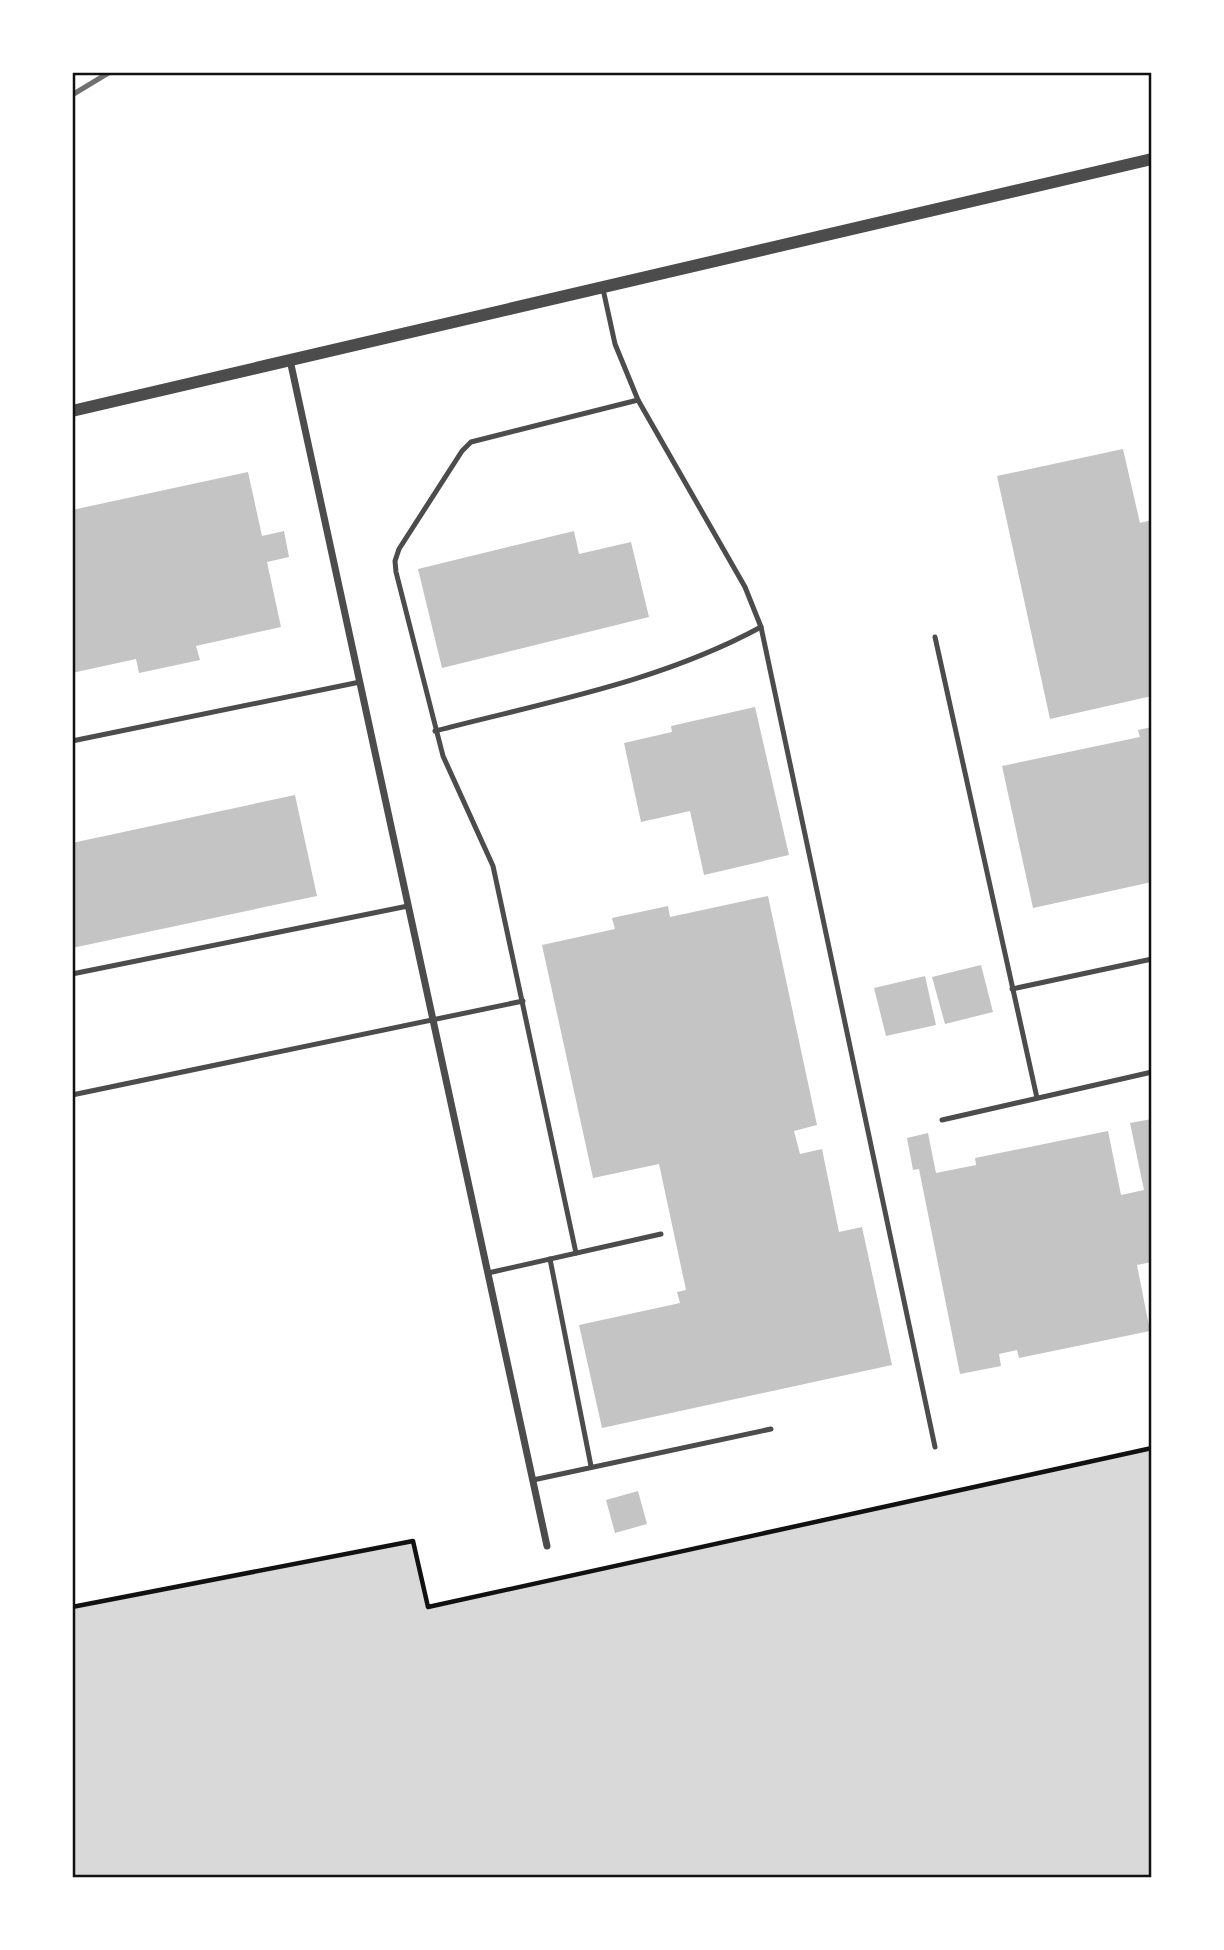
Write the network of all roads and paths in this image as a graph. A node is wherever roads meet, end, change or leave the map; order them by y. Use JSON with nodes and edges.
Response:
{"nodes":[{"id":1,"x":1152,"y":159,"type":"edge"},
{"id":2,"x":603,"y":286,"type":"junction"},
{"id":3,"x":290,"y":360,"type":"junction"},
{"id":4,"x":638,"y":400,"type":"junction"},
{"id":5,"x":72,"y":411,"type":"edge"},
{"id":6,"x":761,"y":627,"type":"junction"},
{"id":7,"x":935,"y":637,"type":"dead end"},
{"id":8,"x":360,"y":682,"type":"junction"},
{"id":9,"x":435,"y":731,"type":"junction"},
{"id":10,"x":72,"y":741,"type":"edge"},
{"id":11,"x":408,"y":906,"type":"junction"},
{"id":12,"x":1152,"y":959,"type":"edge"},
{"id":13,"x":72,"y":974,"type":"edge"},
{"id":14,"x":1012,"y":989,"type":"junction"},
{"id":15,"x":523,"y":1001,"type":"junction"},
{"id":16,"x":433,"y":1019,"type":"junction"},
{"id":17,"x":1152,"y":1072,"type":"edge"},
{"id":18,"x":72,"y":1095,"type":"edge"},
{"id":19,"x":1037,"y":1098,"type":"junction"},
{"id":20,"x":942,"y":1120,"type":"dead end"},
{"id":21,"x":662,"y":1234,"type":"dead end"},
{"id":22,"x":576,"y":1253,"type":"junction"},
{"id":23,"x":550,"y":1259,"type":"junction"},
{"id":24,"x":488,"y":1273,"type":"junction"},
{"id":25,"x":771,"y":1429,"type":"dead end"},
{"id":26,"x":934,"y":1447,"type":"dead end"},
{"id":27,"x":1152,"y":1448,"type":"edge"},
{"id":28,"x":591,"y":1466,"type":"junction"},
{"id":29,"x":533,"y":1480,"type":"junction"},
{"id":30,"x":547,"y":1546,"type":"dead end"},
{"id":31,"x":72,"y":1607,"type":"edge"}],
"edges":[{"from":1,"to":2,"type":"street"},
{"from":2,"to":3,"type":"street"},
{"from":2,"to":4,"type":"lane"},
{"from":3,"to":5,"type":"street"},
{"from":3,"to":8,"type":"street"},
{"from":4,"to":6,"type":"lane"},
{"from":4,"to":9,"type":"lane"},
{"from":6,"to":9,"type":"lane"},
{"from":6,"to":26,"type":"lane"},
{"from":7,"to":14,"type":"lane"},
{"from":8,"to":10,"type":"lane"},
{"from":8,"to":11,"type":"street"},
{"from":9,"to":15,"type":"lane"},
{"from":11,"to":13,"type":"lane"},
{"from":11,"to":16,"type":"street"},
{"from":12,"to":14,"type":"lane"},
{"from":14,"to":19,"type":"lane"},
{"from":15,"to":16,"type":"lane"},
{"from":15,"to":22,"type":"lane"},
{"from":16,"to":18,"type":"lane"},
{"from":16,"to":24,"type":"street"},
{"from":17,"to":19,"type":"lane"},
{"from":19,"to":20,"type":"lane"},
{"from":21,"to":22,"type":"lane"},
{"from":22,"to":23,"type":"lane"},
{"from":23,"to":24,"type":"lane"},
{"from":23,"to":28,"type":"lane"},
{"from":24,"to":29,"type":"street"},
{"from":25,"to":28,"type":"lane"},
{"from":27,"to":31,"type":"path"},
{"from":28,"to":29,"type":"lane"},
{"from":29,"to":30,"type":"street"}]}
